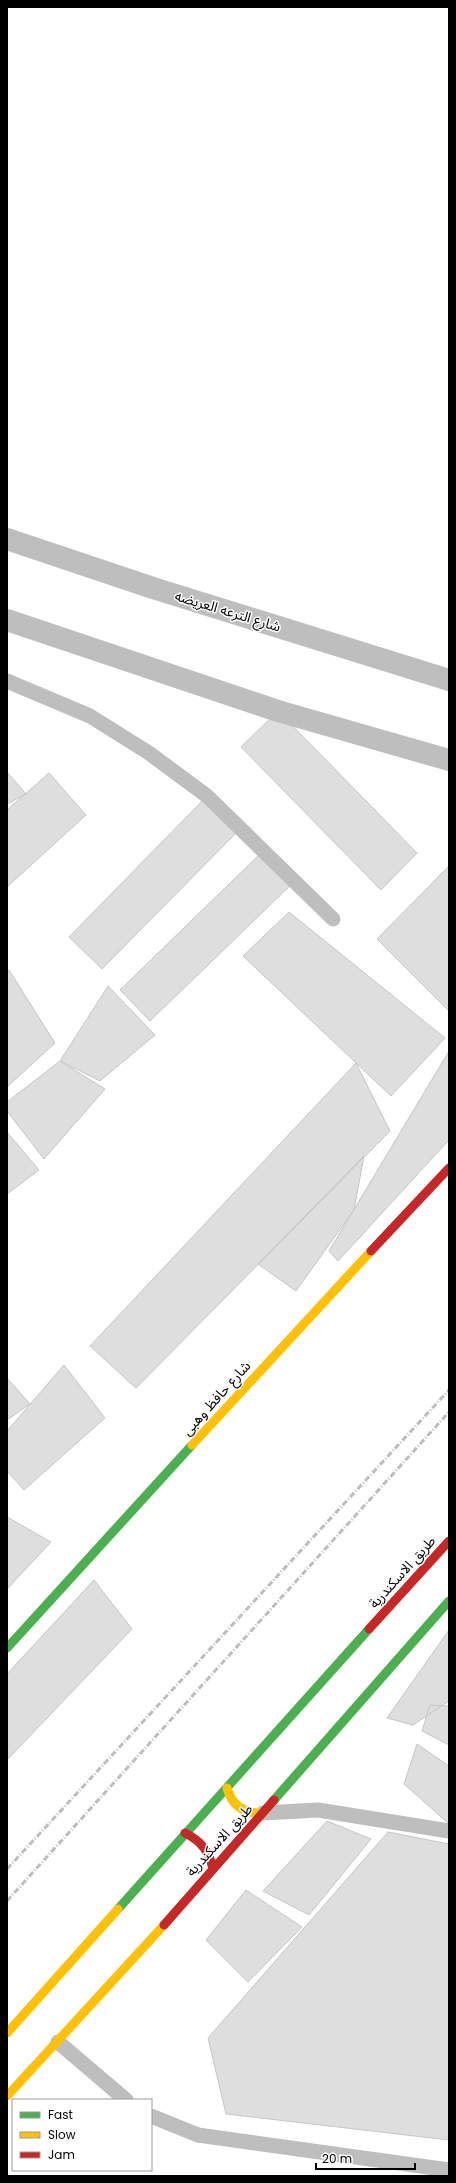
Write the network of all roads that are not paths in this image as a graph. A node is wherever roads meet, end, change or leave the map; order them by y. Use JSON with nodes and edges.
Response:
{"nodes":[{"id":1,"x":7,"y":539,"type":"edge"},
{"id":2,"x":7,"y":620,"type":"edge"},
{"id":3,"x":449,"y":680,"type":"edge"},
{"id":4,"x":7,"y":681,"type":"edge"},
{"id":5,"x":449,"y":760,"type":"edge"},
{"id":6,"x":333,"y":919,"type":"dead end"},
{"id":7,"x":449,"y":1168,"type":"edge"},
{"id":8,"x":449,"y":1541,"type":"edge"},
{"id":9,"x":449,"y":1601,"type":"edge"},
{"id":10,"x":7,"y":1648,"type":"edge"},
{"id":11,"x":227,"y":1788,"type":"junction"},
{"id":12,"x":263,"y":1813,"type":"junction"},
{"id":13,"x":449,"y":1831,"type":"edge"},
{"id":14,"x":185,"y":1833,"type":"junction"},
{"id":15,"x":213,"y":1869,"type":"junction"},
{"id":16,"x":7,"y":2033,"type":"edge"},
{"id":17,"x":58,"y":2042,"type":"junction"},
{"id":18,"x":7,"y":2096,"type":"edge"},
{"id":19,"x":125,"y":2099,"type":"edge"},
{"id":20,"x":152,"y":2116,"type":"edge"},
{"id":21,"x":449,"y":2170,"type":"edge"}],
"edges":[{"from":1,"to":3,"type":"street","name":"شارع الترعه العريضه"},
{"from":2,"to":5,"type":"street"},
{"from":4,"to":6,"type":"lane"},
{"from":7,"to":10,"type":"main road","name":"شارع حافظ وهبى"},
{"from":8,"to":11,"type":"main road","name":"طريق الاسكندرية"},
{"from":9,"to":12,"type":"main road","name":"طريق الاسكندرية"},
{"from":11,"to":12,"type":"main road"},
{"from":11,"to":14,"type":"main road","name":"طريق الاسكندرية"},
{"from":12,"to":13,"type":"lane"},
{"from":12,"to":15,"type":"main road","name":"طريق الاسكندرية"},
{"from":14,"to":15,"type":"main road"},
{"from":14,"to":16,"type":"main road","name":"طريق الاسكندرية"},
{"from":15,"to":17,"type":"main road","name":"طريق الاسكندرية"},
{"from":17,"to":18,"type":"main road","name":"طريق الاسكندرية"},
{"from":17,"to":19,"type":"lane"},
{"from":20,"to":21,"type":"lane"}]}
